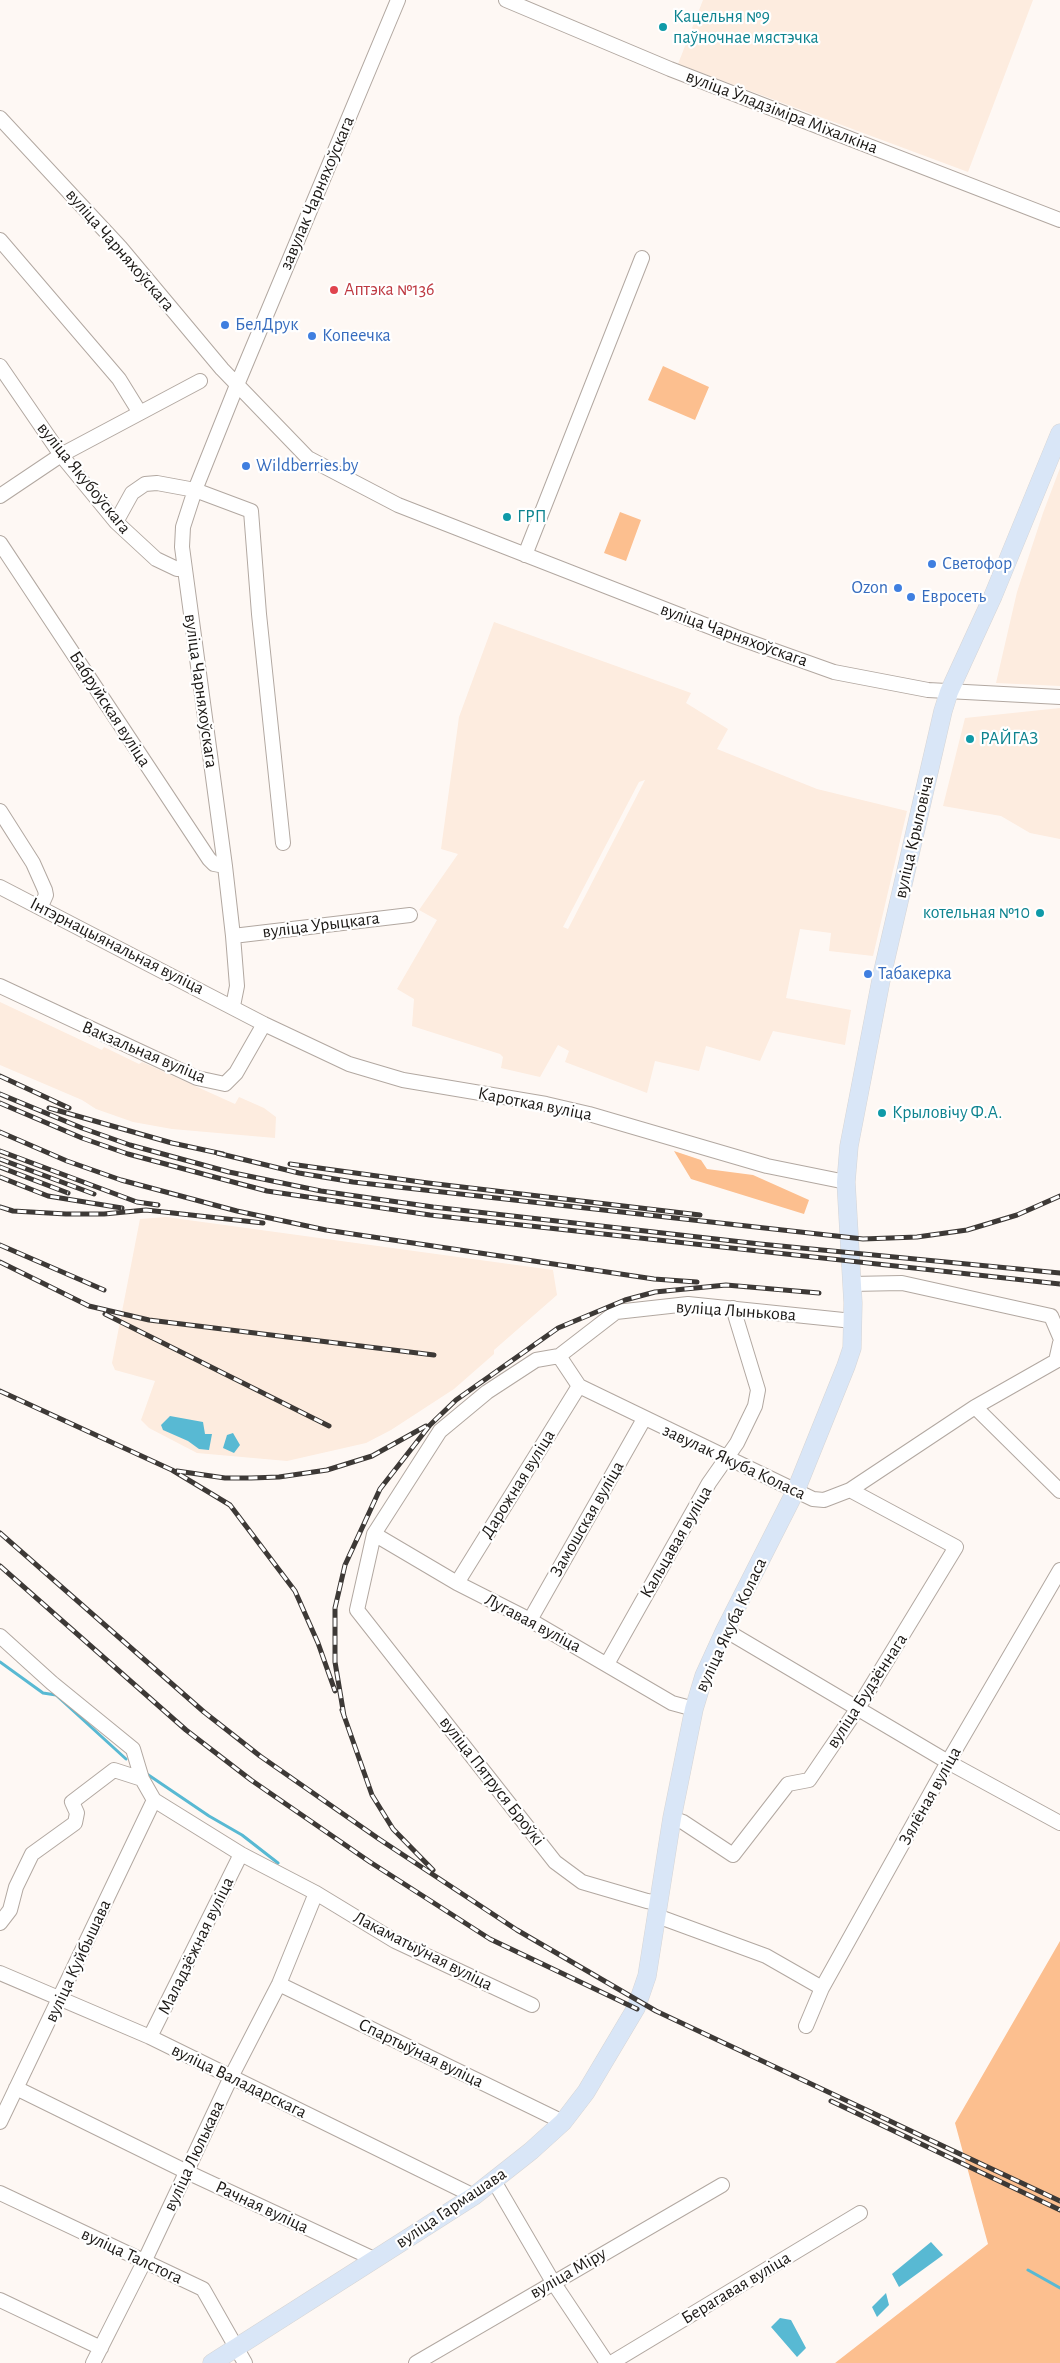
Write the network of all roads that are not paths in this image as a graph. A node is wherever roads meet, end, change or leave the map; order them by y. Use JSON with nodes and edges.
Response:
{"nodes":[{"id":1,"x":398,"y":0,"type":"edge"},
{"id":2,"x":506,"y":0,"type":"edge"},
{"id":3,"x":0,"y":118,"type":"edge"},
{"id":4,"x":1060,"y":220,"type":"edge"},
{"id":5,"x":0,"y":240,"type":"edge"},
{"id":6,"x":642,"y":258,"type":"dead end"},
{"id":7,"x":0,"y":366,"type":"edge"},
{"id":8,"x":200,"y":381,"type":"dead end"},
{"id":9,"x":237,"y":385,"type":"junction"},
{"id":10,"x":140,"y":414,"type":"junction"},
{"id":11,"x":1060,"y":433,"type":"edge"},
{"id":12,"x":60,"y":455,"type":"junction"},
{"id":13,"x":195,"y":490,"type":"junction"},
{"id":14,"x":0,"y":496,"type":"edge"},
{"id":15,"x":116,"y":522,"type":"junction"},
{"id":16,"x":0,"y":543,"type":"edge"},
{"id":17,"x":526,"y":555,"type":"junction"},
{"id":18,"x":185,"y":569,"type":"junction"},
{"id":19,"x":949,"y":692,"type":"junction"},
{"id":20,"x":1060,"y":697,"type":"edge"},
{"id":21,"x":0,"y":811,"type":"edge"},
{"id":22,"x":283,"y":843,"type":"dead end"},
{"id":23,"x":225,"y":866,"type":"junction"},
{"id":24,"x":0,"y":887,"type":"edge"},
{"id":25,"x":41,"y":906,"type":"junction"},
{"id":26,"x":410,"y":915,"type":"dead end"},
{"id":27,"x":233,"y":936,"type":"junction"},
{"id":28,"x":0,"y":986,"type":"edge"},
{"id":29,"x":233,"y":1006,"type":"junction"},
{"id":30,"x":264,"y":1024,"type":"junction"},
{"id":31,"x":846,"y":1182,"type":"junction"},
{"id":32,"x":850,"y":1261,"type":"joint"},
{"id":33,"x":851,"y":1284,"type":"junction"},
{"id":34,"x":733,"y":1308,"type":"junction"},
{"id":35,"x":853,"y":1321,"type":"junction"},
{"id":36,"x":1060,"y":1336,"type":"edge"},
{"id":37,"x":1060,"y":1343,"type":"edge"},
{"id":38,"x":559,"y":1356,"type":"junction"},
{"id":39,"x":579,"y":1386,"type":"junction"},
{"id":40,"x":975,"y":1407,"type":"junction"},
{"id":41,"x":644,"y":1419,"type":"junction"},
{"id":42,"x":728,"y":1458,"type":"junction"},
{"id":43,"x":796,"y":1490,"type":"junction"},
{"id":44,"x":850,"y":1490,"type":"junction"},
{"id":45,"x":1060,"y":1491,"type":"edge"},
{"id":46,"x":374,"y":1534,"type":"junction"},
{"id":47,"x":1060,"y":1570,"type":"edge"},
{"id":48,"x":457,"y":1583,"type":"junction"},
{"id":49,"x":357,"y":1610,"type":"joint"},
{"id":50,"x":530,"y":1620,"type":"junction"},
{"id":51,"x":725,"y":1630,"type":"junction"},
{"id":52,"x":0,"y":1636,"type":"edge"},
{"id":53,"x":607,"y":1664,"type":"junction"},
{"id":54,"x":858,"y":1708,"type":"junction"},
{"id":55,"x":694,"y":1709,"type":"junction"},
{"id":56,"x":948,"y":1762,"type":"junction"},
{"id":57,"x":142,"y":1780,"type":"junction"},
{"id":58,"x":154,"y":1800,"type":"junction"},
{"id":59,"x":672,"y":1818,"type":"junction"},
{"id":60,"x":1060,"y":1823,"type":"edge"},
{"id":61,"x":241,"y":1854,"type":"junction"},
{"id":62,"x":316,"y":1893,"type":"junction"},
{"id":63,"x":658,"y":1909,"type":"junction"},
{"id":64,"x":0,"y":1923,"type":"edge"},
{"id":65,"x":0,"y":1973,"type":"edge"},
{"id":66,"x":279,"y":1984,"type":"junction"},
{"id":67,"x":822,"y":1988,"type":"junction"},
{"id":68,"x":61,"y":1998,"type":"junction"},
{"id":69,"x":638,"y":2002,"type":"joint"},
{"id":70,"x":532,"y":2005,"type":"dead end"},
{"id":71,"x":806,"y":2026,"type":"dead end"},
{"id":72,"x":150,"y":2037,"type":"junction"},
{"id":73,"x":231,"y":2078,"type":"junction"},
{"id":74,"x":16,"y":2088,"type":"junction"},
{"id":75,"x":0,"y":2122,"type":"edge"},
{"id":76,"x":563,"y":2122,"type":"junction"},
{"id":77,"x":187,"y":2172,"type":"junction"},
{"id":78,"x":494,"y":2181,"type":"junction"},
{"id":79,"x":722,"y":2185,"type":"dead end"},
{"id":80,"x":0,"y":2193,"type":"edge"},
{"id":81,"x":474,"y":2196,"type":"junction"},
{"id":82,"x":860,"y":2213,"type":"dead end"},
{"id":83,"x":374,"y":2259,"type":"junction"},
{"id":84,"x":144,"y":2262,"type":"junction"},
{"id":85,"x":553,"y":2282,"type":"junction"},
{"id":86,"x":0,"y":2300,"type":"edge"},
{"id":87,"x":101,"y":2348,"type":"junction"},
{"id":88,"x":235,"y":2348,"type":"junction"},
{"id":89,"x":93,"y":2363,"type":"edge"},
{"id":90,"x":212,"y":2363,"type":"edge"},
{"id":91,"x":245,"y":2363,"type":"edge"},
{"id":92,"x":416,"y":2363,"type":"edge"},
{"id":93,"x":606,"y":2363,"type":"edge"},
{"id":94,"x":611,"y":2363,"type":"edge"}],
"edges":[{"from":1,"to":9,"type":"street","name":"завулак Чарняхоўскага"},
{"from":2,"to":4,"type":"street","name":"вуліца Ўладзіміра Міхалкіна"},
{"from":3,"to":9,"type":"street","name":"вуліца Чарняхоўскага"},
{"from":5,"to":10,"type":"street"},
{"from":6,"to":17,"type":"street"},
{"from":7,"to":12,"type":"street","name":"вуліца Якубоўскага"},
{"from":8,"to":10,"type":"street"},
{"from":9,"to":13,"type":"street","name":"вуліца Чарняхоўскага"},
{"from":9,"to":17,"type":"street","name":"вуліца Чарняхоўскага"},
{"from":10,"to":12,"type":"street"},
{"from":11,"to":19,"type":"main road","name":"вуліца Крыловіча"},
{"from":12,"to":14,"type":"street"},
{"from":12,"to":15,"type":"street","name":"вуліца Якубоўскага"},
{"from":13,"to":15,"type":"street"},
{"from":13,"to":18,"type":"street","name":"вуліца Чарняхоўскага"},
{"from":13,"to":22,"type":"street"},
{"from":15,"to":18,"type":"street","name":"вуліца Якубоўскага"},
{"from":16,"to":23,"type":"street","name":"Бабруйская вуліца"},
{"from":17,"to":19,"type":"street","name":"вуліца Чарняхоўскага"},
{"from":18,"to":23,"type":"street","name":"вуліца Чарняхоўскага"},
{"from":19,"to":20,"type":"street","name":"вуліца Чарняхоўскага"},
{"from":19,"to":31,"type":"main road","name":"вуліца Крыловіча"},
{"from":21,"to":25,"type":"street"},
{"from":23,"to":27,"type":"street","name":"вуліца Чарняхоўскага"},
{"from":24,"to":25,"type":"street","name":"Інтэрнацыянальная вуліца"},
{"from":25,"to":29,"type":"street","name":"Інтэрнацыянальная вуліца"},
{"from":26,"to":27,"type":"street","name":"вуліца Урыцкага"},
{"from":27,"to":29,"type":"street","name":"вуліца Чарняхоўскага"},
{"from":28,"to":30,"type":"street","name":"Вакзальная вуліца"},
{"from":29,"to":30,"type":"street","name":"Кароткая вуліца"},
{"from":30,"to":31,"type":"street","name":"Кароткая вуліца"},
{"from":31,"to":32,"type":"main road","name":"вуліца Крыловіча"},
{"from":32,"to":33,"type":"main road","name":"вуліца Якуба Коласа"},
{"from":33,"to":35,"type":"main road","name":"вуліца Якуба Коласа"},
{"from":33,"to":36,"type":"street"},
{"from":34,"to":35,"type":"street","name":"вуліца Лынькова"},
{"from":34,"to":38,"type":"street","name":"вуліца Лынькова"},
{"from":34,"to":42,"type":"street","name":"Кальцавая вуліца"},
{"from":35,"to":43,"type":"main road","name":"вуліца Якуба Коласа"},
{"from":37,"to":40,"type":"street","name":"завулак Якуба Коласа"},
{"from":38,"to":39,"type":"street","name":"завулак Якуба Коласа"},
{"from":38,"to":46,"type":"street","name":"вуліца Лынькова"},
{"from":39,"to":41,"type":"street","name":"завулак Якуба Коласа"},
{"from":39,"to":48,"type":"street","name":"Дарожная вуліца"},
{"from":40,"to":44,"type":"street","name":"завулак Якуба Коласа"},
{"from":40,"to":45,"type":"street"},
{"from":41,"to":42,"type":"street","name":"завулак Якуба Коласа"},
{"from":41,"to":50,"type":"street","name":"Замошская вуліца"},
{"from":42,"to":43,"type":"street","name":"завулак Якуба Коласа"},
{"from":42,"to":53,"type":"street","name":"Кальцавая вуліца"},
{"from":43,"to":44,"type":"street","name":"завулак Якуба Коласа"},
{"from":43,"to":51,"type":"main road","name":"вуліца Якуба Коласа"},
{"from":44,"to":54,"type":"street","name":"вуліца Будзённага"},
{"from":46,"to":48,"type":"street","name":"Лугавая вуліца"},
{"from":46,"to":49,"type":"street","name":"вуліца Лынькова"},
{"from":47,"to":56,"type":"street","name":"Зялёная вуліца"},
{"from":48,"to":50,"type":"street","name":"Лугавая вуліца"},
{"from":49,"to":63,"type":"street","name":"вуліца Пятруся Броўкі"},
{"from":50,"to":53,"type":"street","name":"Лугавая вуліца"},
{"from":51,"to":54,"type":"street"},
{"from":51,"to":55,"type":"main road","name":"вуліца Якуба Коласа"},
{"from":52,"to":57,"type":"street"},
{"from":53,"to":55,"type":"street","name":"Лугавая вуліца"},
{"from":54,"to":56,"type":"street"},
{"from":54,"to":59,"type":"street","name":"вуліца Будзённага"},
{"from":55,"to":59,"type":"main road","name":"вуліца Якуба Коласа"},
{"from":56,"to":60,"type":"street"},
{"from":56,"to":67,"type":"street","name":"Зялёная вуліца"},
{"from":57,"to":58,"type":"street"},
{"from":57,"to":64,"type":"street"},
{"from":58,"to":61,"type":"street","name":"Лакаматыўная вуліца"},
{"from":58,"to":68,"type":"street","name":"вуліца Куйбышава"},
{"from":59,"to":63,"type":"main road","name":"вуліца Якуба Коласа"},
{"from":61,"to":62,"type":"street","name":"Лакаматыўная вуліца"},
{"from":61,"to":72,"type":"street","name":"Маладзёжная вуліца"},
{"from":62,"to":66,"type":"street","name":"вуліца Люлькава"},
{"from":62,"to":70,"type":"street","name":"Лакаматыўная вуліца"},
{"from":63,"to":67,"type":"street","name":"вуліца Пятруся Броўкі"},
{"from":63,"to":69,"type":"main road","name":"вуліца Якуба Коласа"},
{"from":65,"to":68,"type":"street","name":"вуліца Валадарскага"},
{"from":66,"to":73,"type":"street","name":"вуліца Люлькава"},
{"from":66,"to":76,"type":"street","name":"Спартыўная вуліца"},
{"from":67,"to":71,"type":"street","name":"Зялёная вуліца"},
{"from":68,"to":72,"type":"street","name":"вуліца Валадарскага"},
{"from":68,"to":74,"type":"street","name":"вуліца Куйбышава"},
{"from":69,"to":76,"type":"main road","name":"вуліца Гармашава"},
{"from":72,"to":73,"type":"street","name":"вуліца Валадарскага"},
{"from":73,"to":77,"type":"street","name":"вуліца Люлькава"},
{"from":73,"to":81,"type":"street","name":"вуліца Валадарскага"},
{"from":74,"to":75,"type":"street","name":"вуліца Куйбышава"},
{"from":74,"to":77,"type":"street","name":"Рачная вуліца"},
{"from":76,"to":78,"type":"main road","name":"вуліца Гармашава"},
{"from":77,"to":83,"type":"street","name":"Рачная вуліца"},
{"from":77,"to":84,"type":"street","name":"вуліца Люлькава"},
{"from":78,"to":81,"type":"main road","name":"вуліца Гармашава"},
{"from":78,"to":85,"type":"street"},
{"from":79,"to":85,"type":"street","name":"вуліца Міру"},
{"from":80,"to":84,"type":"street","name":"вуліца Талстога"},
{"from":81,"to":83,"type":"main road","name":"вуліца Гармашава"},
{"from":82,"to":94,"type":"street","name":"Берагавая вуліца"},
{"from":83,"to":88,"type":"main road","name":"вуліца Гармашава"},
{"from":84,"to":87,"type":"street","name":"вуліца Люлькава"},
{"from":84,"to":88,"type":"street","name":"вуліца Талстога"},
{"from":85,"to":92,"type":"street","name":"вуліца Міру"},
{"from":85,"to":93,"type":"street"},
{"from":86,"to":87,"type":"street"},
{"from":87,"to":89,"type":"street","name":"вуліца Люлькава"},
{"from":88,"to":90,"type":"main road","name":"вуліца Гармашава"},
{"from":88,"to":91,"type":"street","name":"вуліца Талстога"}]}
